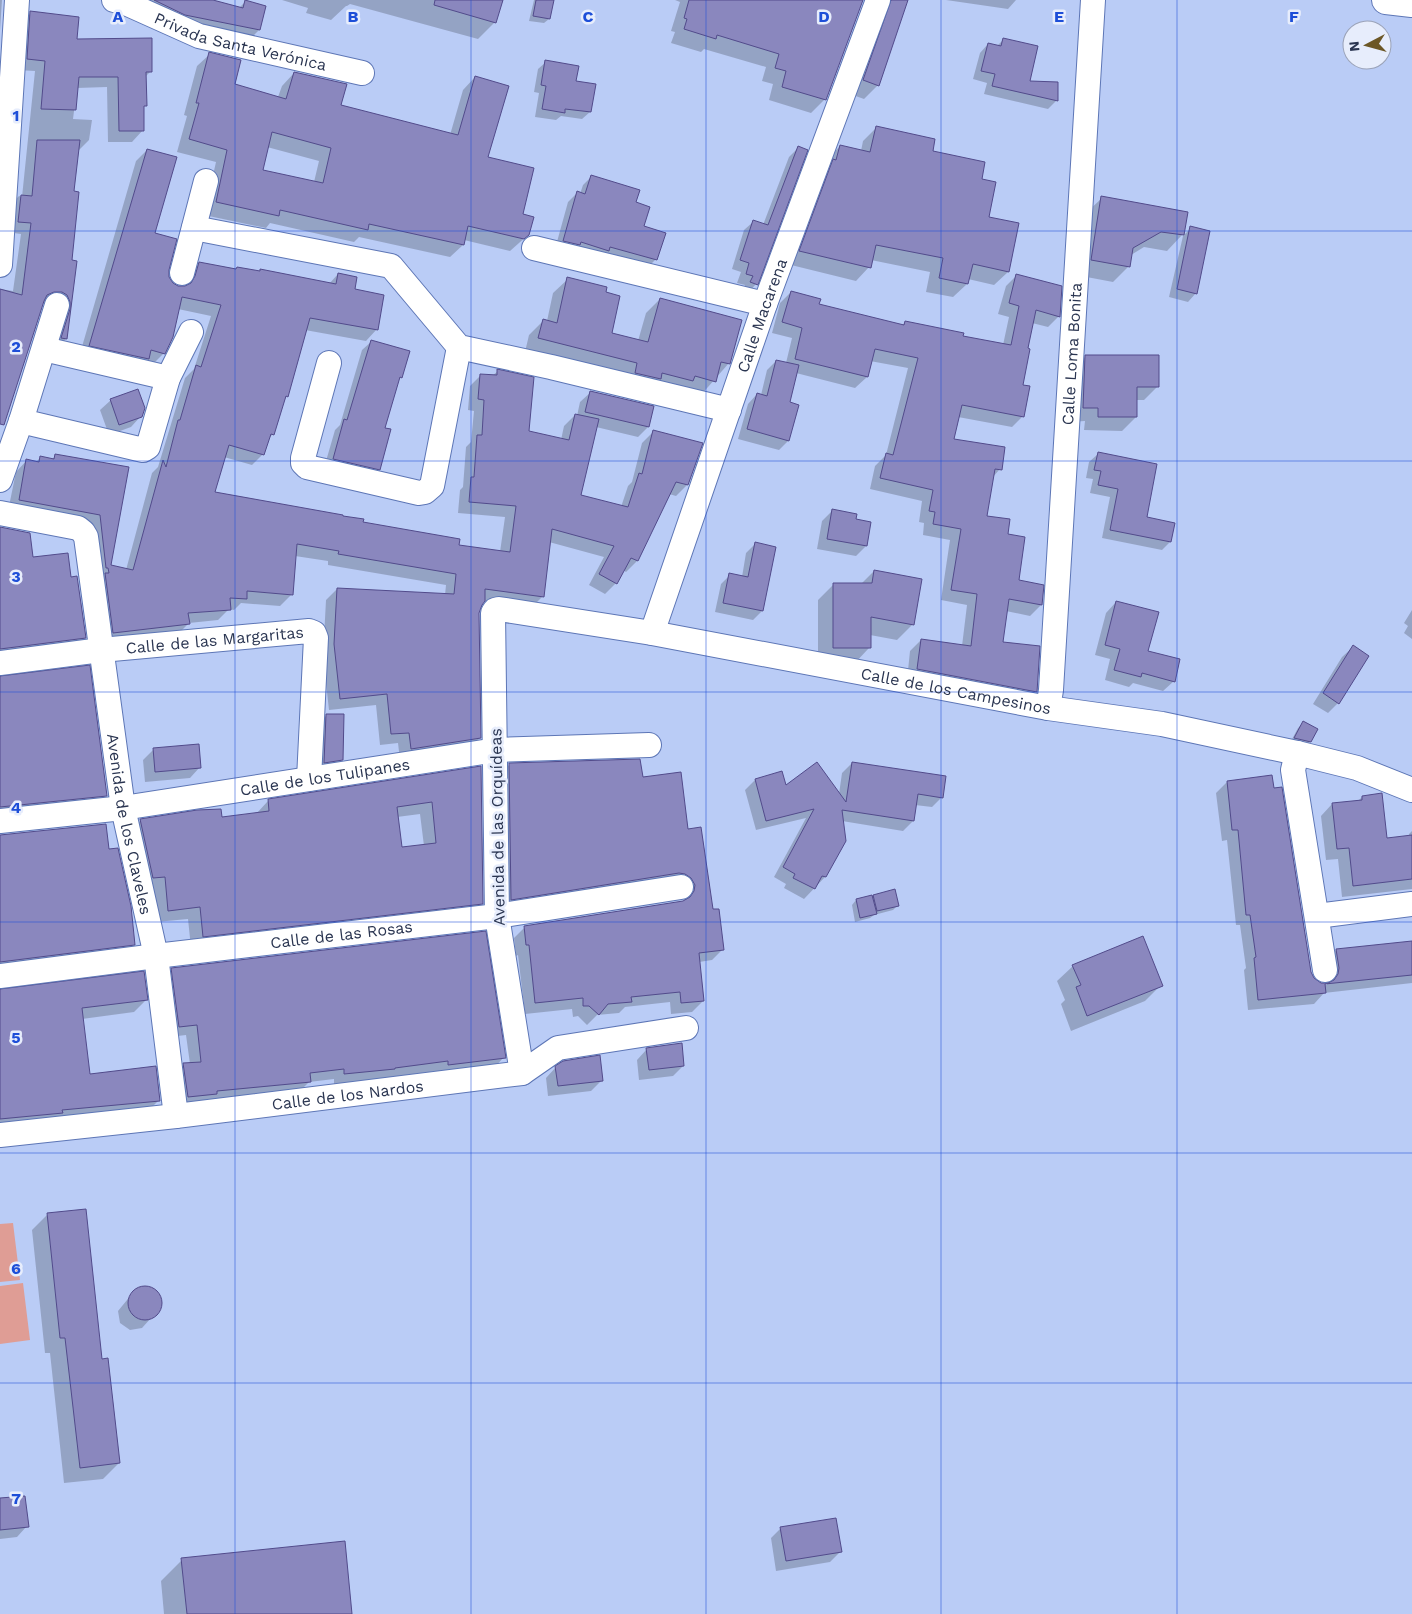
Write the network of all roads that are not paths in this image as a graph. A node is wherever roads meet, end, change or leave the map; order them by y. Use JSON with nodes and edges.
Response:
{"nodes":[{"id":1,"x":17,"y":0,"type":"edge"},
{"id":2,"x":119,"y":0,"type":"edge"},
{"id":3,"x":878,"y":0,"type":"edge"},
{"id":4,"x":1093,"y":0,"type":"edge"},
{"id":5,"x":1386,"y":0,"type":"edge"},
{"id":6,"x":1412,"y":3,"type":"edge"},
{"id":7,"x":362,"y":73,"type":"dead end"},
{"id":8,"x":206,"y":181,"type":"dead end"},
{"id":9,"x":194,"y":228,"type":"junction"},
{"id":10,"x":534,"y":248,"type":"dead end"},
{"id":11,"x":0,"y":265,"type":"edge"},
{"id":12,"x":182,"y":273,"type":"dead end"},
{"id":13,"x":764,"y":304,"type":"junction"},
{"id":14,"x":56,"y":305,"type":"dead end"},
{"id":15,"x":190,"y":332,"type":"dead end"},
{"id":16,"x":459,"y":348,"type":"junction"},
{"id":17,"x":44,"y":349,"type":"junction"},
{"id":18,"x":329,"y":363,"type":"dead end"},
{"id":19,"x":168,"y":378,"type":"junction"},
{"id":20,"x":729,"y":410,"type":"junction"},
{"id":21,"x":21,"y":421,"type":"junction"},
{"id":22,"x":0,"y":480,"type":"edge"},
{"id":23,"x":0,"y":513,"type":"edge"},
{"id":24,"x":495,"y":610,"type":"joint"},
{"id":25,"x":652,"y":633,"type":"junction"},
{"id":26,"x":101,"y":650,"type":"junction"},
{"id":27,"x":0,"y":663,"type":"edge"},
{"id":28,"x":1048,"y":708,"type":"junction"},
{"id":29,"x":650,"y":745,"type":"dead end"},
{"id":30,"x":496,"y":750,"type":"junction"},
{"id":31,"x":1297,"y":753,"type":"junction"},
{"id":32,"x":309,"y":779,"type":"junction"},
{"id":33,"x":1412,"y":790,"type":"edge"},
{"id":34,"x":123,"y":808,"type":"junction"},
{"id":35,"x":0,"y":821,"type":"edge"},
{"id":36,"x":682,"y":888,"type":"dead end"},
{"id":37,"x":1412,"y":904,"type":"edge"},
{"id":38,"x":497,"y":916,"type":"junction"},
{"id":39,"x":1317,"y":916,"type":"junction"},
{"id":40,"x":156,"y":956,"type":"junction"},
{"id":41,"x":1325,"y":970,"type":"dead end"},
{"id":42,"x":0,"y":976,"type":"edge"},
{"id":43,"x":686,"y":1028,"type":"dead end"},
{"id":44,"x":522,"y":1073,"type":"junction"},
{"id":45,"x":176,"y":1116,"type":"junction"},
{"id":46,"x":0,"y":1135,"type":"edge"}],
"edges":[{"from":1,"to":11,"type":"street"},
{"from":2,"to":7,"type":"street","name":"Privada Santa Verónica"},
{"from":3,"to":13,"type":"street","name":"Calle Macarena"},
{"from":4,"to":28,"type":"street","name":"Calle Loma Bonita"},
{"from":5,"to":6,"type":"main road"},
{"from":8,"to":9,"type":"street"},
{"from":9,"to":12,"type":"street"},
{"from":9,"to":16,"type":"street"},
{"from":10,"to":13,"type":"street"},
{"from":13,"to":20,"type":"street","name":"Calle Macarena"},
{"from":14,"to":17,"type":"street"},
{"from":15,"to":19,"type":"street"},
{"from":16,"to":18,"type":"street"},
{"from":16,"to":20,"type":"street"},
{"from":17,"to":19,"type":"street"},
{"from":17,"to":21,"type":"street"},
{"from":19,"to":21,"type":"street"},
{"from":20,"to":25,"type":"street","name":"Calle Macarena"},
{"from":21,"to":22,"type":"street"},
{"from":23,"to":26,"type":"street","name":"Avenida de los Claveles"},
{"from":24,"to":25,"type":"street","name":"Calle de los Campesinos"},
{"from":24,"to":30,"type":"street","name":"Avenida de las Orquídeas"},
{"from":25,"to":28,"type":"street","name":"Calle de los Campesinos"},
{"from":26,"to":27,"type":"street","name":"Calle de las Margaritas"},
{"from":26,"to":32,"type":"street","name":"Calle de las Margaritas"},
{"from":26,"to":34,"type":"street","name":"Avenida de los Claveles"},
{"from":28,"to":31,"type":"street","name":"Calle de los Campesinos"},
{"from":29,"to":30,"type":"street","name":"Calle de los Tulipanes"},
{"from":30,"to":32,"type":"street","name":"Calle de los Tulipanes"},
{"from":30,"to":38,"type":"street","name":"Avenida de las Orquídeas"},
{"from":31,"to":33,"type":"street","name":"Calle de los Campesinos"},
{"from":31,"to":39,"type":"street"},
{"from":32,"to":34,"type":"street","name":"Calle de los Tulipanes"},
{"from":34,"to":35,"type":"street","name":"Calle de los Tulipanes"},
{"from":34,"to":40,"type":"street","name":"Avenida de los Claveles"},
{"from":36,"to":38,"type":"street","name":"Calle de las Rosas"},
{"from":37,"to":39,"type":"street"},
{"from":38,"to":40,"type":"street","name":"Calle de las Rosas"},
{"from":38,"to":44,"type":"street","name":"Avenida de las Orquídeas"},
{"from":39,"to":41,"type":"street"},
{"from":40,"to":42,"type":"street","name":"Calle de las Rosas"},
{"from":40,"to":45,"type":"street","name":"Avenida de los Claveles"},
{"from":43,"to":44,"type":"street","name":"Calle de los Nardos"},
{"from":44,"to":45,"type":"street","name":"Calle de los Nardos"},
{"from":45,"to":46,"type":"street","name":"Calle de los Nardos"}]}
